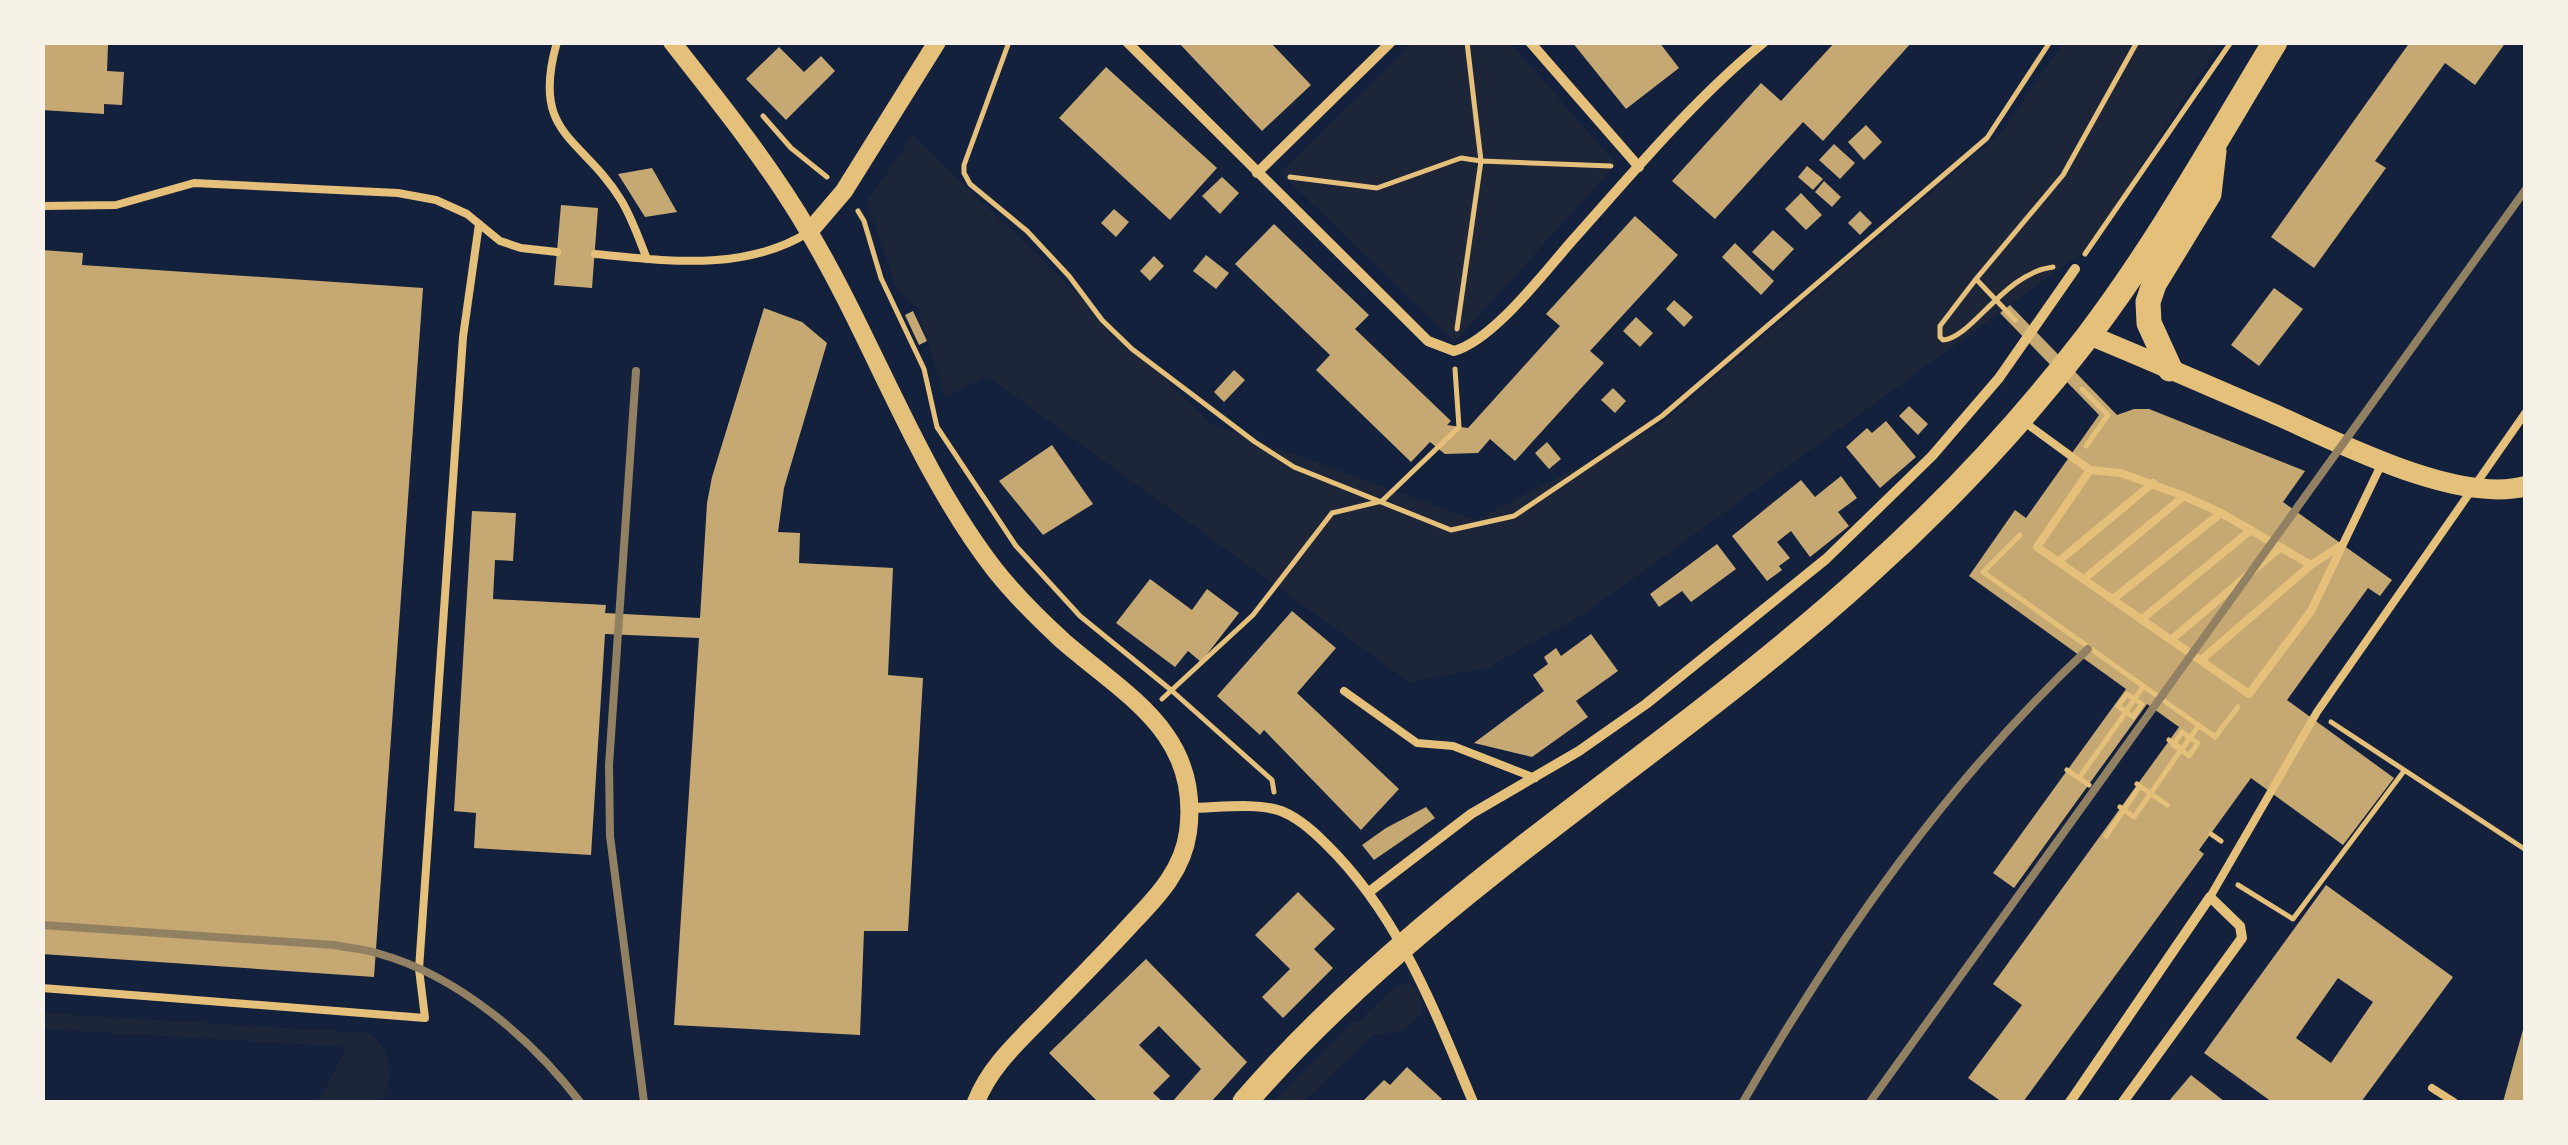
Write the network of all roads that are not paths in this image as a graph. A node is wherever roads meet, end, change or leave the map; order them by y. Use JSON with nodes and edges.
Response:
{"nodes":[{"id":1,"x":557,"y":42,"type":"edge"},
{"id":2,"x":672,"y":42,"type":"edge"},
{"id":3,"x":936,"y":42,"type":"edge"},
{"id":4,"x":1127,"y":42,"type":"edge"},
{"id":5,"x":1392,"y":42,"type":"edge"},
{"id":6,"x":1530,"y":42,"type":"edge"},
{"id":7,"x":1764,"y":42,"type":"edge"},
{"id":8,"x":2275,"y":42,"type":"edge"},
{"id":9,"x":2215,"y":141,"type":"junction"},
{"id":10,"x":1639,"y":167,"type":"junction"},
{"id":11,"x":1257,"y":173,"type":"junction"},
{"id":12,"x":42,"y":206,"type":"edge"},
{"id":13,"x":479,"y":224,"type":"junction"},
{"id":14,"x":810,"y":232,"type":"junction"},
{"id":15,"x":557,"y":252,"type":"dead end"},
{"id":16,"x":595,"y":254,"type":"dead end"},
{"id":17,"x":647,"y":259,"type":"junction"},
{"id":18,"x":2075,"y":269,"type":"road end"},
{"id":19,"x":2089,"y":334,"type":"junction"},
{"id":20,"x":2170,"y":369,"type":"junction"},
{"id":21,"x":2526,"y":412,"type":"edge"},
{"id":22,"x":2019,"y":418,"type":"junction"},
{"id":23,"x":2383,"y":461,"type":"junction"},
{"id":24,"x":2090,"y":470,"type":"junction"},
{"id":25,"x":2153,"y":483,"type":"junction"},
{"id":26,"x":2526,"y":486,"type":"edge"},
{"id":27,"x":2184,"y":496,"type":"junction"},
{"id":28,"x":2221,"y":513,"type":"junction"},
{"id":29,"x":2251,"y":530,"type":"junction"},
{"id":30,"x":2344,"y":544,"type":"junction"},
{"id":31,"x":2281,"y":547,"type":"junction"},
{"id":32,"x":2059,"y":562,"type":"junction"},
{"id":33,"x":2311,"y":565,"type":"junction"},
{"id":34,"x":2084,"y":579,"type":"junction"},
{"id":35,"x":2113,"y":599,"type":"junction"},
{"id":36,"x":2142,"y":619,"type":"junction"},
{"id":37,"x":2172,"y":639,"type":"junction"},
{"id":38,"x":2202,"y":660,"type":"junction"},
{"id":39,"x":1344,"y":691,"type":"dead end"},
{"id":40,"x":1535,"y":778,"type":"junction"},
{"id":41,"x":1189,"y":808,"type":"junction"},
{"id":42,"x":1369,"y":892,"type":"junction"},
{"id":43,"x":2210,"y":897,"type":"junction"},
{"id":44,"x":42,"y":988,"type":"edge"},
{"id":45,"x":2432,"y":1088,"type":"dead end"},
{"id":46,"x":978,"y":1101,"type":"edge"},
{"id":47,"x":1246,"y":1102,"type":"edge"},
{"id":48,"x":1472,"y":1102,"type":"edge"},
{"id":49,"x":2070,"y":1102,"type":"edge"},
{"id":50,"x":2123,"y":1102,"type":"edge"},
{"id":51,"x":2454,"y":1102,"type":"edge"}],
"edges":[{"from":1,"to":17,"type":"lane"},
{"from":2,"to":14,"type":"street"},
{"from":3,"to":14,"type":"street"},
{"from":4,"to":11,"type":"street"},
{"from":5,"to":11,"type":"street"},
{"from":6,"to":10,"type":"street"},
{"from":7,"to":10,"type":"street"},
{"from":8,"to":9,"type":"main road"},
{"from":9,"to":19,"type":"main road"},
{"from":9,"to":20,"type":"main road"},
{"from":10,"to":11,"type":"street"},
{"from":12,"to":13,"type":"lane"},
{"from":13,"to":15,"type":"lane"},
{"from":13,"to":44,"type":"lane"},
{"from":14,"to":17,"type":"lane"},
{"from":14,"to":41,"type":"street"},
{"from":16,"to":17,"type":"lane"},
{"from":18,"to":40,"type":"street"},
{"from":19,"to":20,"type":"main road"},
{"from":19,"to":22,"type":"main road"},
{"from":20,"to":23,"type":"main road"},
{"from":21,"to":43,"type":"lane"},
{"from":22,"to":24,"type":"lane"},
{"from":22,"to":47,"type":"main road"},
{"from":23,"to":26,"type":"main road"},
{"from":23,"to":30,"type":"lane"},
{"from":24,"to":25,"type":"lane"},
{"from":24,"to":32,"type":"lane"},
{"from":25,"to":27,"type":"lane"},
{"from":25,"to":32,"type":"lane"},
{"from":27,"to":28,"type":"lane"},
{"from":27,"to":34,"type":"lane"},
{"from":28,"to":29,"type":"lane"},
{"from":28,"to":35,"type":"lane"},
{"from":29,"to":31,"type":"lane"},
{"from":29,"to":36,"type":"lane"},
{"from":30,"to":33,"type":"lane"},
{"from":30,"to":38,"type":"lane"},
{"from":31,"to":33,"type":"lane"},
{"from":31,"to":37,"type":"lane"},
{"from":32,"to":34,"type":"lane"},
{"from":33,"to":38,"type":"lane"},
{"from":34,"to":35,"type":"lane"},
{"from":35,"to":36,"type":"lane"},
{"from":36,"to":37,"type":"lane"},
{"from":37,"to":38,"type":"lane"},
{"from":39,"to":40,"type":"lane"},
{"from":40,"to":42,"type":"street"},
{"from":41,"to":42,"type":"street"},
{"from":41,"to":46,"type":"street"},
{"from":42,"to":48,"type":"street"},
{"from":43,"to":49,"type":"street"},
{"from":43,"to":50,"type":"street"},
{"from":45,"to":51,"type":"lane"}]}
